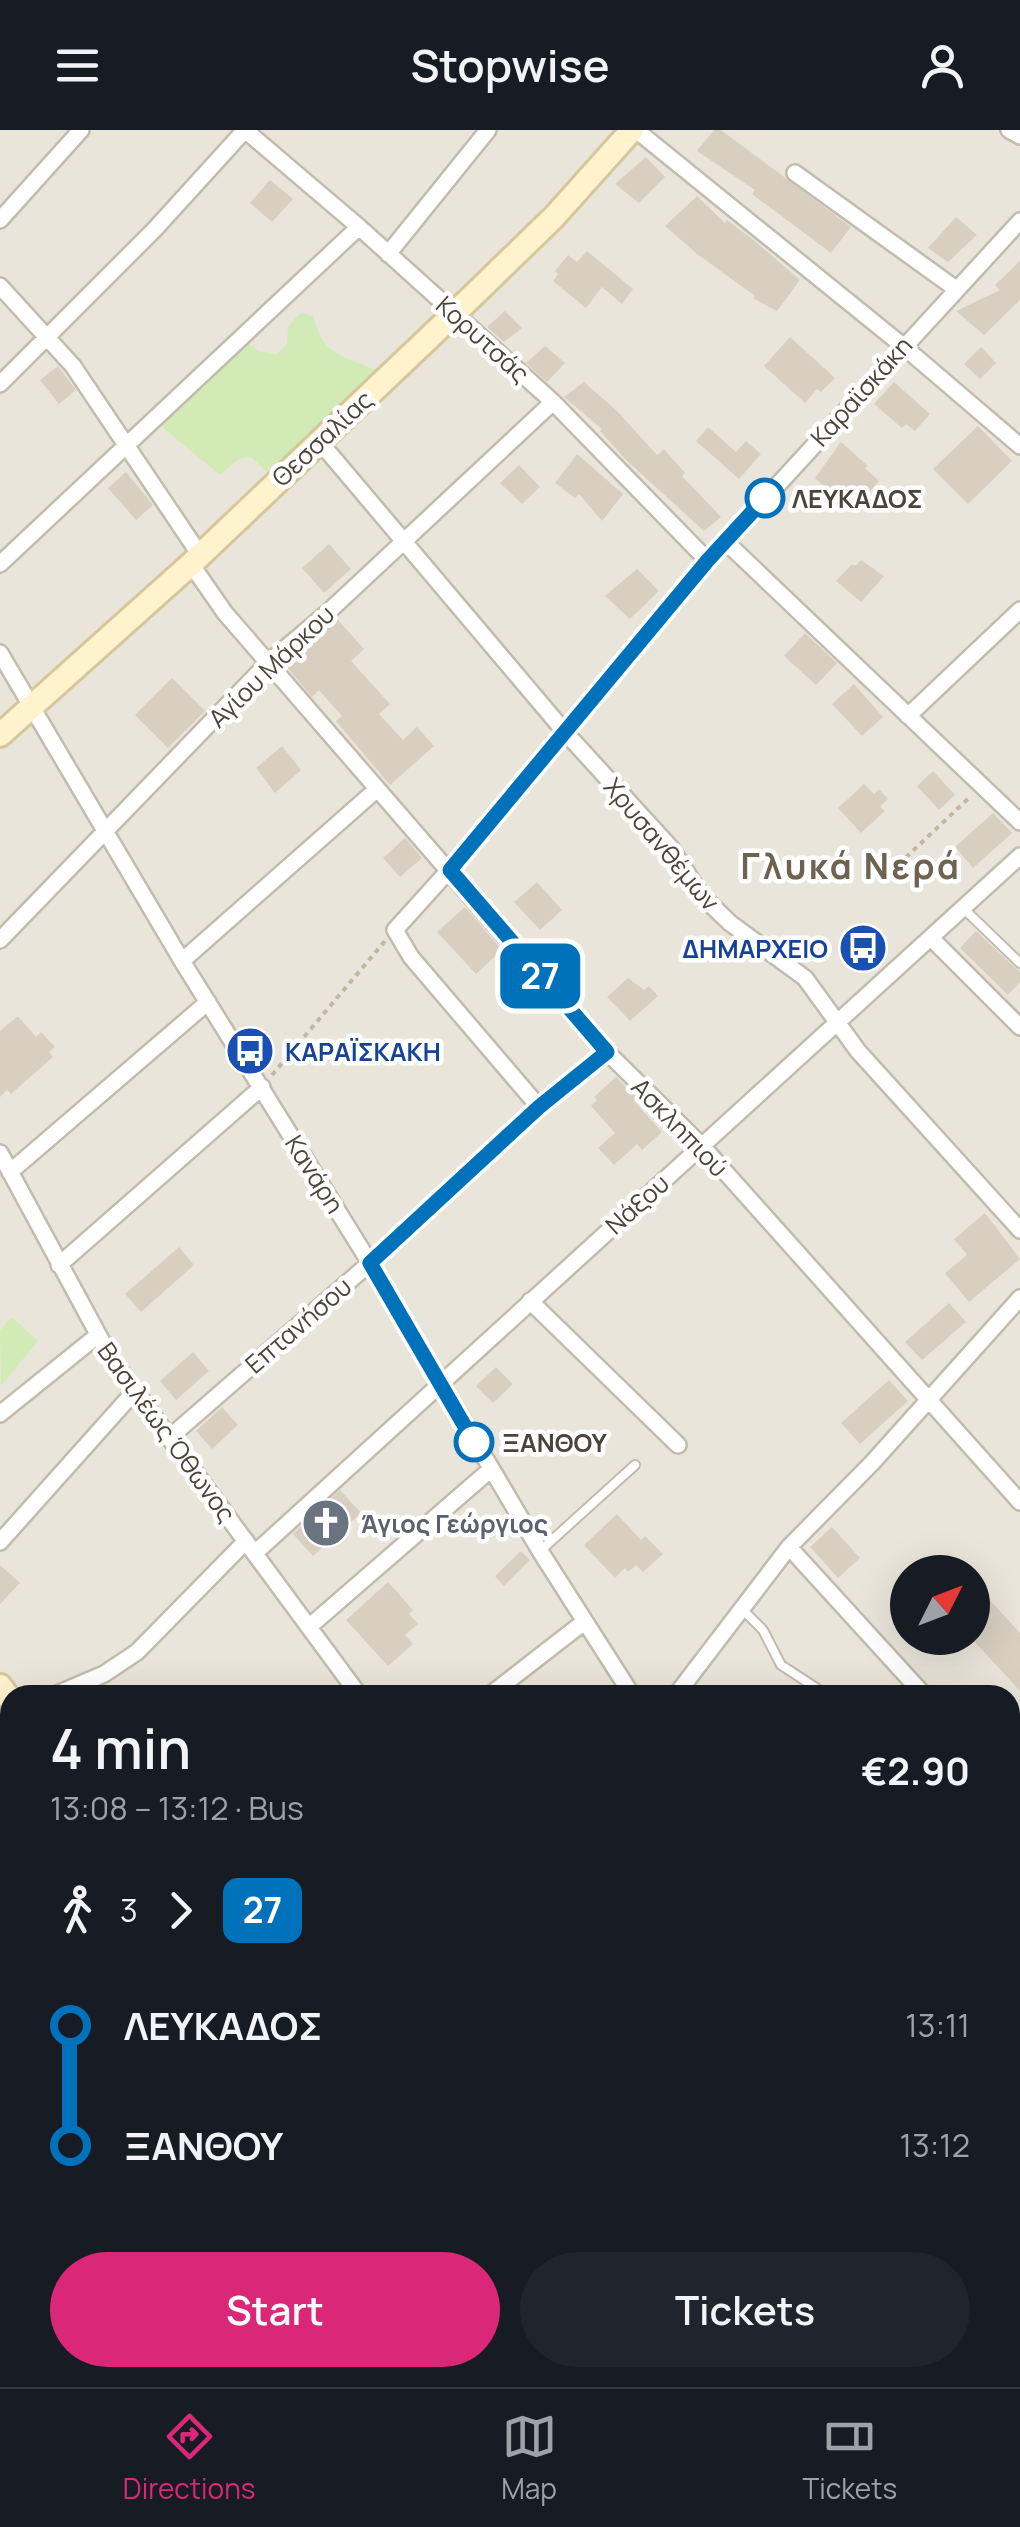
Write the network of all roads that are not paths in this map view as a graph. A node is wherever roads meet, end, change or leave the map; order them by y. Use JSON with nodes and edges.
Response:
{"nodes":[{"id":1,"x":81,"y":130,"type":"edge"},
{"id":2,"x":245,"y":130,"type":"edge"},
{"id":3,"x":488,"y":130,"type":"edge"},
{"id":4,"x":634,"y":130,"type":"edge"},
{"id":5,"x":1010,"y":130,"type":"edge"},
{"id":6,"x":1020,"y":136,"type":"edge"},
{"id":7,"x":795,"y":173,"type":"dead end"},
{"id":8,"x":0,"y":220,"type":"edge"},
{"id":9,"x":1019,"y":224,"type":"edge"},
{"id":10,"x":359,"y":227,"type":"junction"},
{"id":11,"x":388,"y":254,"type":"junction"},
{"id":12,"x":0,"y":286,"type":"edge"},
{"id":13,"x":956,"y":289,"type":"junction"},
{"id":14,"x":454,"y":314,"type":"junction"},
{"id":15,"x":48,"y":338,"type":"junction"},
{"id":16,"x":902,"y":346,"type":"junction"},
{"id":17,"x":0,"y":384,"type":"edge"},
{"id":18,"x":552,"y":402,"type":"junction"},
{"id":19,"x":319,"y":440,"type":"junction"},
{"id":20,"x":127,"y":442,"type":"junction"},
{"id":21,"x":1020,"y":446,"type":"edge"},
{"id":22,"x":401,"y":541,"type":"junction"},
{"id":23,"x":726,"y":542,"type":"junction"},
{"id":24,"x":195,"y":559,"type":"junction"},
{"id":25,"x":708,"y":560,"type":"junction"},
{"id":26,"x":0,"y":564,"type":"edge"},
{"id":27,"x":1020,"y":610,"type":"edge"},
{"id":28,"x":0,"y":653,"type":"edge"},
{"id":29,"x":268,"y":663,"type":"junction"},
{"id":30,"x":31,"y":705,"type":"junction"},
{"id":31,"x":908,"y":716,"type":"junction"},
{"id":32,"x":564,"y":731,"type":"junction"},
{"id":33,"x":0,"y":735,"type":"edge"},
{"id":34,"x":376,"y":790,"type":"junction"},
{"id":35,"x":1020,"y":822,"type":"edge"},
{"id":36,"x":107,"y":832,"type":"junction"},
{"id":37,"x":1020,"y":856,"type":"edge"},
{"id":38,"x":450,"y":870,"type":"junction"},
{"id":39,"x":963,"y":908,"type":"junction"},
{"id":40,"x":930,"y":938,"type":"junction"},
{"id":41,"x":0,"y":940,"type":"edge"},
{"id":42,"x":182,"y":961,"type":"junction"},
{"id":43,"x":1020,"y":962,"type":"edge"},
{"id":44,"x":208,"y":1002,"type":"junction"},
{"id":45,"x":838,"y":1022,"type":"junction"},
{"id":46,"x":1020,"y":1026,"type":"edge"},
{"id":47,"x":607,"y":1052,"type":"junction"},
{"id":48,"x":262,"y":1087,"type":"junction"},
{"id":49,"x":539,"y":1107,"type":"junction"},
{"id":50,"x":702,"y":1146,"type":"junction"},
{"id":51,"x":3,"y":1161,"type":"edge"},
{"id":52,"x":1020,"y":1230,"type":"edge"},
{"id":53,"x":370,"y":1263,"type":"junction"},
{"id":54,"x":60,"y":1264,"type":"junction"},
{"id":55,"x":1020,"y":1298,"type":"edge"},
{"id":56,"x":530,"y":1301,"type":"junction"},
{"id":57,"x":98,"y":1335,"type":"junction"},
{"id":58,"x":442,"y":1386,"type":"junction"},
{"id":59,"x":134,"y":1392,"type":"junction"},
{"id":60,"x":928,"y":1402,"type":"junction"},
{"id":61,"x":0,"y":1414,"type":"edge"},
{"id":62,"x":168,"y":1438,"type":"junction"},
{"id":63,"x":678,"y":1445,"type":"dead end"},
{"id":64,"x":635,"y":1465,"type":"dead end"},
{"id":65,"x":490,"y":1470,"type":"junction"},
{"id":66,"x":1020,"y":1502,"type":"edge"},
{"id":67,"x":0,"y":1542,"type":"edge"},
{"id":68,"x":251,"y":1547,"type":"junction"},
{"id":69,"x":789,"y":1547,"type":"junction"},
{"id":70,"x":540,"y":1551,"type":"junction"},
{"id":71,"x":741,"y":1608,"type":"junction"},
{"id":72,"x":584,"y":1622,"type":"junction"},
{"id":73,"x":310,"y":1626,"type":"junction"},
{"id":74,"x":78,"y":1685,"type":"edge"},
{"id":75,"x":352,"y":1685,"type":"edge"},
{"id":76,"x":503,"y":1685,"type":"edge"},
{"id":77,"x":625,"y":1685,"type":"edge"},
{"id":78,"x":683,"y":1685,"type":"edge"},
{"id":79,"x":809,"y":1685,"type":"edge"},
{"id":80,"x":915,"y":1685,"type":"edge"}],
"edges":[{"from":1,"to":8,"type":"street"},
{"from":2,"to":10,"type":"street","name":"Κορυτσάς"},
{"from":2,"to":15,"type":"street"},
{"from":3,"to":11,"type":"street"},
{"from":4,"to":14,"type":"street","name":"Θεσσαλίας"},
{"from":4,"to":16,"type":"street"},
{"from":5,"to":6,"type":"street"},
{"from":7,"to":13,"type":"street"},
{"from":9,"to":13,"type":"street","name":"Καραϊσκάκη"},
{"from":10,"to":11,"type":"street","name":"Κορυτσάς"},
{"from":10,"to":20,"type":"street"},
{"from":11,"to":14,"type":"street","name":"Κορυτσάς"},
{"from":12,"to":15,"type":"street","name":"Ασκληπιού"},
{"from":13,"to":16,"type":"street","name":"Καραϊσκάκη"},
{"from":14,"to":18,"type":"street","name":"Κορυτσάς"},
{"from":14,"to":19,"type":"street","name":"Θεσσαλίας"},
{"from":15,"to":17,"type":"street"},
{"from":15,"to":20,"type":"street","name":"Ασκληπιού"},
{"from":16,"to":21,"type":"street"},
{"from":16,"to":23,"type":"street","name":"Καραϊσκάκη"},
{"from":18,"to":22,"type":"street","name":"Αγίου Μάρκου"},
{"from":18,"to":25,"type":"street","name":"Κορυτσάς"},
{"from":19,"to":22,"type":"street","name":"Χρυσανθέμων"},
{"from":19,"to":24,"type":"street","name":"Θεσσαλίας"},
{"from":20,"to":24,"type":"street","name":"Ασκληπιού"},
{"from":20,"to":26,"type":"street"},
{"from":22,"to":29,"type":"street","name":"Αγίου Μάρκου"},
{"from":22,"to":32,"type":"street","name":"Χρυσανθέμων"},
{"from":23,"to":25,"type":"street","name":"Καραϊσκάκη"},
{"from":23,"to":31,"type":"street"},
{"from":24,"to":29,"type":"street","name":"Ασκληπιού"},
{"from":24,"to":30,"type":"street","name":"Θεσσαλίας"},
{"from":25,"to":32,"type":"street","name":"Καραϊσκάκη"},
{"from":27,"to":31,"type":"street"},
{"from":28,"to":30,"type":"street","name":"Κανάρη"},
{"from":29,"to":34,"type":"street","name":"Ασκληπιού"},
{"from":29,"to":36,"type":"street","name":"Αγίου Μάρκου"},
{"from":30,"to":33,"type":"street","name":"Θεσσαλίας"},
{"from":30,"to":36,"type":"street","name":"Κανάρη"},
{"from":31,"to":35,"type":"street"},
{"from":32,"to":38,"type":"street","name":"Καραϊσκάκη"},
{"from":32,"to":45,"type":"street","name":"Χρυσανθέμων"},
{"from":34,"to":38,"type":"street","name":"Ασκληπιού"},
{"from":34,"to":42,"type":"street"},
{"from":36,"to":41,"type":"street","name":"Αγίου Μάρκου"},
{"from":36,"to":42,"type":"street","name":"Κανάρη"},
{"from":37,"to":39,"type":"street","name":"Νάξου"},
{"from":38,"to":47,"type":"street","name":"Ασκληπιού"},
{"from":38,"to":49,"type":"street","name":"Καραϊσκάκη"},
{"from":39,"to":40,"type":"street","name":"Νάξου"},
{"from":39,"to":43,"type":"lane"},
{"from":40,"to":45,"type":"street","name":"Νάξου"},
{"from":40,"to":46,"type":"street"},
{"from":42,"to":44,"type":"street","name":"Κανάρη"},
{"from":44,"to":48,"type":"street","name":"Κανάρη"},
{"from":44,"to":51,"type":"street"},
{"from":45,"to":50,"type":"street","name":"Νάξου"},
{"from":45,"to":52,"type":"street","name":"Χρυσανθέμων"},
{"from":47,"to":49,"type":"street","name":"Επτανήσου"},
{"from":47,"to":50,"type":"street","name":"Ασκληπιού"},
{"from":48,"to":53,"type":"street","name":"Κανάρη"},
{"from":48,"to":54,"type":"street"},
{"from":49,"to":53,"type":"street","name":"Επτανήσου"},
{"from":50,"to":56,"type":"street","name":"Νάξου"},
{"from":50,"to":60,"type":"street","name":"Ασκληπιού"},
{"from":51,"to":54,"type":"street","name":"Βασιλέως Όθωνος"},
{"from":53,"to":58,"type":"street","name":"Κανάρη"},
{"from":53,"to":62,"type":"street","name":"Επτανήσου"},
{"from":54,"to":57,"type":"street","name":"Βασιλέως Όθωνος"},
{"from":55,"to":60,"type":"street"},
{"from":56,"to":58,"type":"street","name":"Νάξου"},
{"from":56,"to":63,"type":"street"},
{"from":57,"to":59,"type":"street","name":"Βασιλέως Όθωνος"},
{"from":57,"to":61,"type":"street"},
{"from":58,"to":65,"type":"street","name":"Κανάρη"},
{"from":58,"to":68,"type":"street","name":"Νάξου"},
{"from":59,"to":62,"type":"street","name":"Βασιλέως Όθωνος"},
{"from":59,"to":67,"type":"street"},
{"from":60,"to":66,"type":"street","name":"Ασκληπιού"},
{"from":60,"to":69,"type":"street"},
{"from":62,"to":68,"type":"street","name":"Βασιλέως Όθωνος"},
{"from":64,"to":70,"type":"lane"},
{"from":65,"to":70,"type":"street","name":"Κανάρη"},
{"from":65,"to":73,"type":"street"},
{"from":68,"to":73,"type":"street","name":"Βασιλέως Όθωνος"},
{"from":68,"to":74,"type":"street","name":"Νάξου"},
{"from":69,"to":71,"type":"street"},
{"from":69,"to":80,"type":"street"},
{"from":70,"to":72,"type":"street","name":"Κανάρη"},
{"from":71,"to":78,"type":"street"},
{"from":71,"to":79,"type":"lane"},
{"from":72,"to":76,"type":"street"},
{"from":72,"to":77,"type":"street","name":"Κανάρη"},
{"from":73,"to":75,"type":"street","name":"Βασιλέως Όθωνος"}]}
